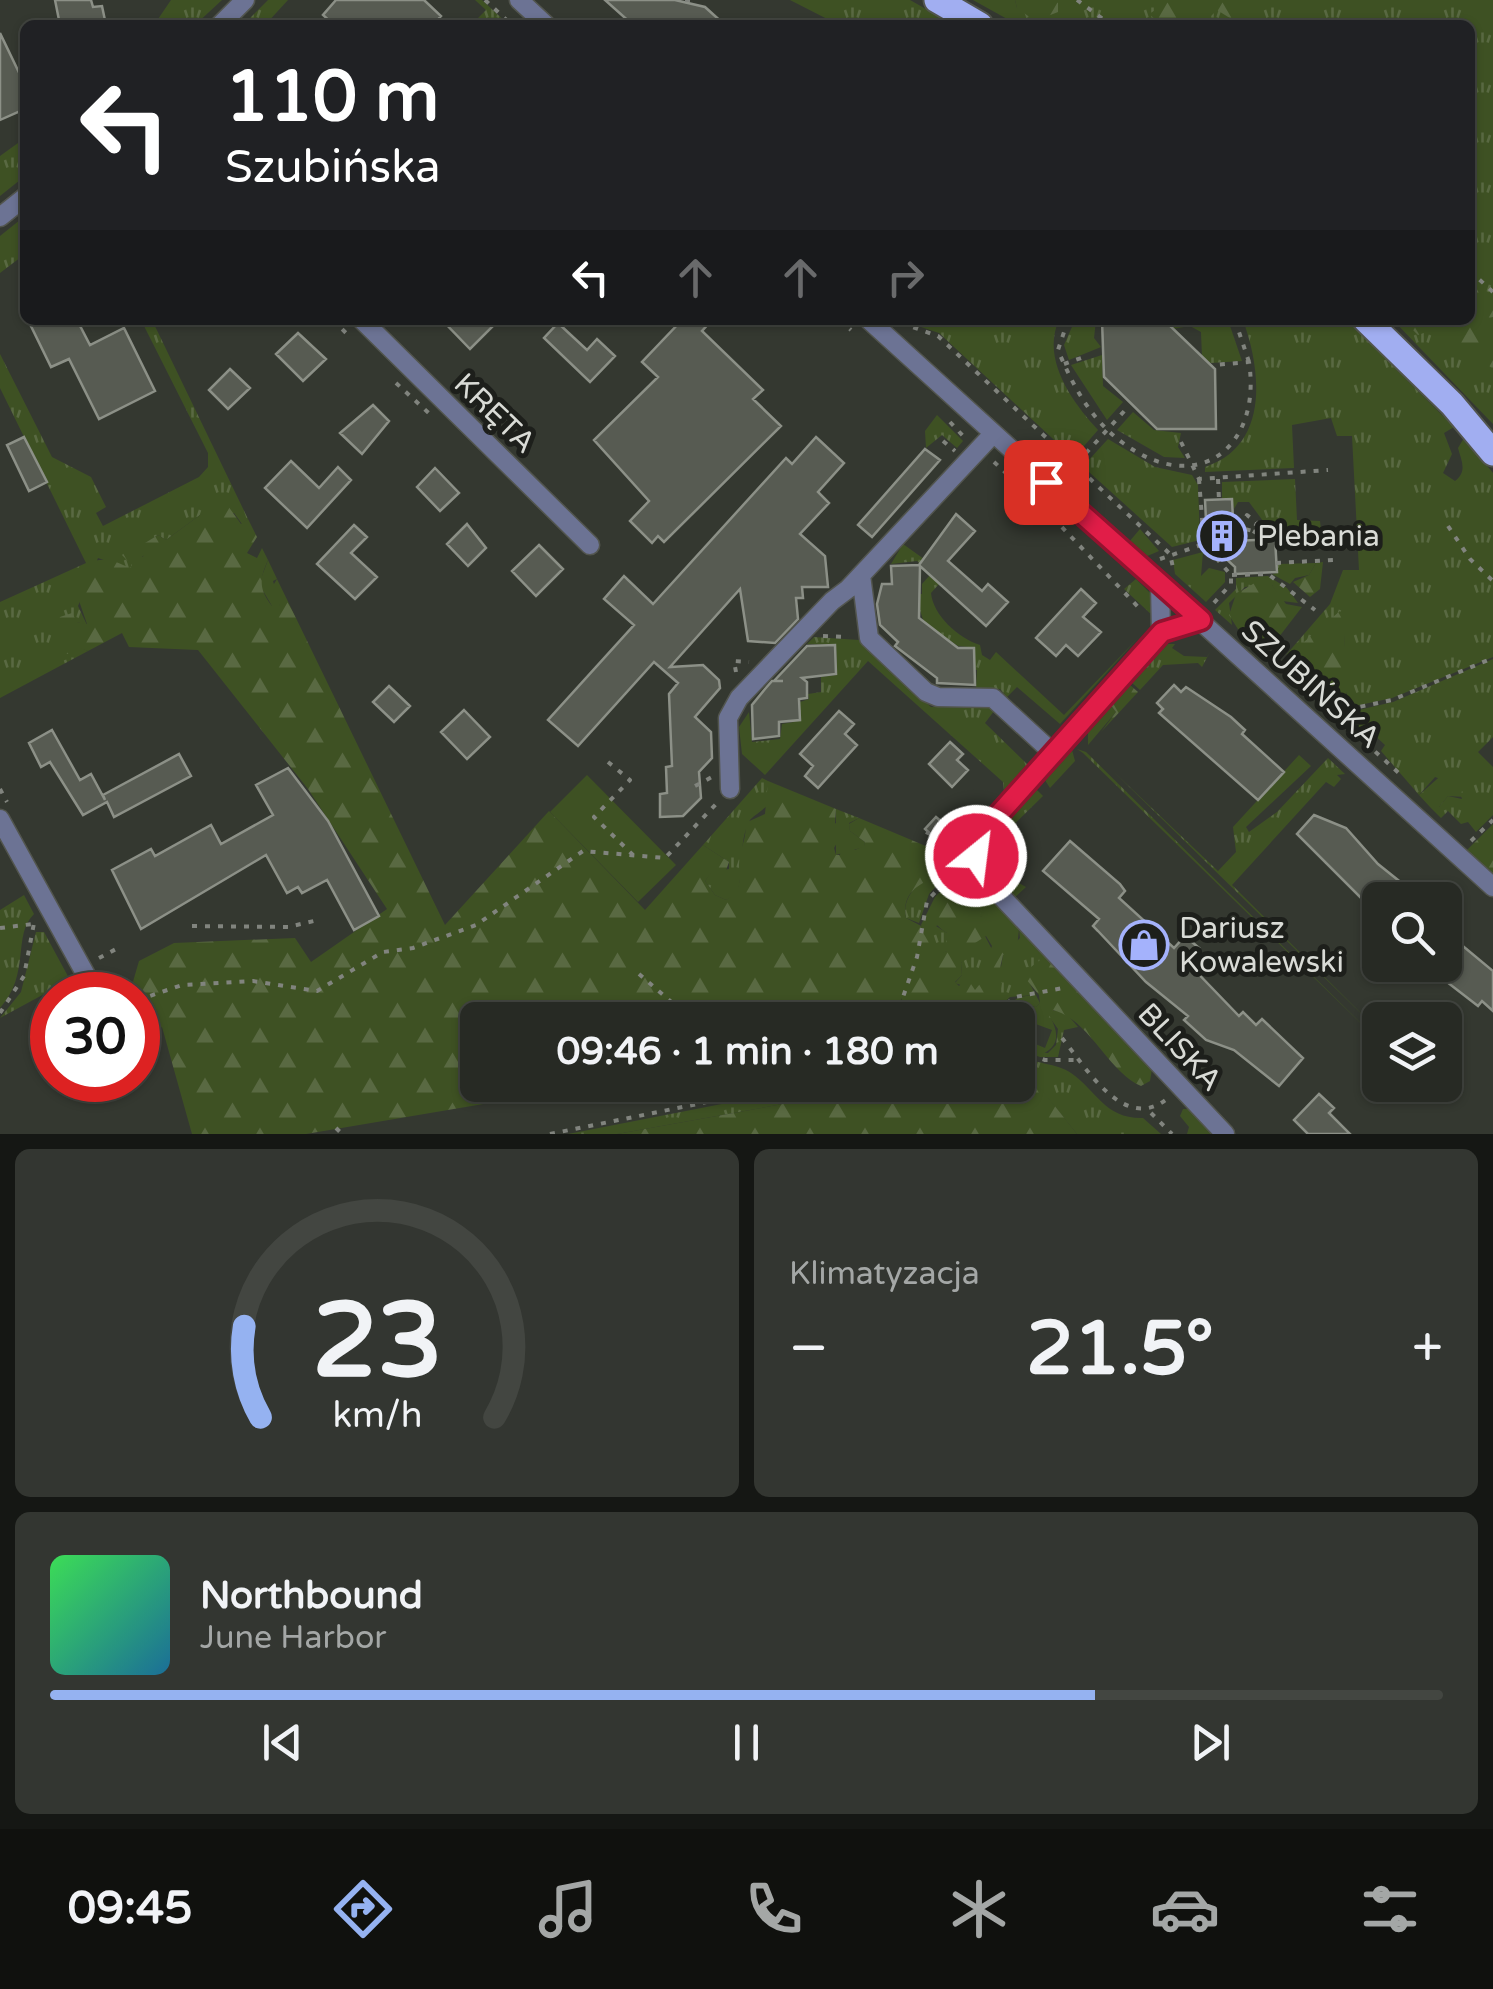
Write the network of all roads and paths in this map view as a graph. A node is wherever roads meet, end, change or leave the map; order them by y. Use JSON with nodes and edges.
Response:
{"nodes":[{"id":1,"x":245,"y":0,"type":"edge"},
{"id":2,"x":485,"y":0,"type":"edge"},
{"id":3,"x":519,"y":0,"type":"edge"},
{"id":4,"x":685,"y":0,"type":"edge"},
{"id":5,"x":698,"y":0,"type":"edge"},
{"id":6,"x":938,"y":0,"type":"edge"},
{"id":7,"x":1077,"y":0,"type":"edge"},
{"id":8,"x":225,"y":20,"type":"edge"},
{"id":9,"x":507,"y":20,"type":"edge"},
{"id":10,"x":541,"y":20,"type":"edge"},
{"id":11,"x":972,"y":20,"type":"edge"},
{"id":12,"x":1103,"y":20,"type":"edge"},
{"id":13,"x":20,"y":201,"type":"edge"},
{"id":14,"x":0,"y":217,"type":"edge"},
{"id":15,"x":367,"y":325,"type":"edge"},
{"id":16,"x":845,"y":325,"type":"edge"},
{"id":17,"x":874,"y":325,"type":"edge"},
{"id":18,"x":910,"y":325,"type":"edge"},
{"id":19,"x":1066,"y":325,"type":"edge"},
{"id":20,"x":1237,"y":325,"type":"edge"},
{"id":21,"x":1371,"y":325,"type":"edge"},
{"id":22,"x":852,"y":331,"type":"dead end"},
{"id":23,"x":1088,"y":356,"type":"dead end"},
{"id":24,"x":1249,"y":362,"type":"junction"},
{"id":25,"x":1064,"y":364,"type":"junction"},
{"id":26,"x":1214,"y":365,"type":"dead end"},
{"id":27,"x":1128,"y":407,"type":"dead end"},
{"id":28,"x":946,"y":418,"type":"dead end"},
{"id":29,"x":1108,"y":430,"type":"junction"},
{"id":30,"x":993,"y":434,"type":"junction"},
{"id":31,"x":1181,"y":442,"type":"dead end"},
{"id":32,"x":979,"y":449,"type":"junction"},
{"id":33,"x":1493,"y":452,"type":"edge"},
{"id":34,"x":1076,"y":465,"type":"junction"},
{"id":35,"x":1195,"y":465,"type":"junction"},
{"id":36,"x":1328,"y":470,"type":"dead end"},
{"id":37,"x":1218,"y":478,"type":"junction"},
{"id":38,"x":1200,"y":479,"type":"junction"},
{"id":39,"x":1219,"y":500,"type":"dead end"},
{"id":40,"x":1242,"y":525,"type":"junction"},
{"id":41,"x":1233,"y":526,"type":"dead end"},
{"id":42,"x":1448,"y":526,"type":"dead end"},
{"id":43,"x":1252,"y":530,"type":"junction"},
{"id":44,"x":1332,"y":534,"type":"dead end"},
{"id":45,"x":1332,"y":542,"type":"dead end"},
{"id":46,"x":1204,"y":544,"type":"junction"},
{"id":47,"x":590,"y":545,"type":"dead end"},
{"id":48,"x":1276,"y":545,"type":"dead end"},
{"id":49,"x":1333,"y":560,"type":"dead end"},
{"id":50,"x":1276,"y":563,"type":"dead end"},
{"id":51,"x":862,"y":575,"type":"junction"},
{"id":52,"x":1231,"y":575,"type":"junction"},
{"id":53,"x":1493,"y":581,"type":"edge"},
{"id":54,"x":1160,"y":585,"type":"junction"},
{"id":55,"x":1198,"y":598,"type":"dead end"},
{"id":56,"x":1315,"y":610,"type":"dead end"},
{"id":57,"x":1201,"y":620,"type":"junction"},
{"id":58,"x":1156,"y":625,"type":"junction"},
{"id":59,"x":799,"y":634,"type":"junction"},
{"id":60,"x":868,"y":638,"type":"junction"},
{"id":61,"x":1493,"y":658,"type":"edge"},
{"id":62,"x":1335,"y":712,"type":"dead end"},
{"id":63,"x":1053,"y":753,"type":"junction"},
{"id":64,"x":608,"y":762,"type":"dead end"},
{"id":65,"x":730,"y":788,"type":"joint"},
{"id":66,"x":0,"y":820,"type":"edge"},
{"id":67,"x":1493,"y":820,"type":"edge"},
{"id":68,"x":926,"y":832,"type":"dead end"},
{"id":69,"x":948,"y":844,"type":"dead end"},
{"id":70,"x":976,"y":851,"type":"junction"},
{"id":71,"x":1458,"y":854,"type":"junction"},
{"id":72,"x":633,"y":855,"type":"junction"},
{"id":73,"x":1493,"y":887,"type":"edge"},
{"id":74,"x":51,"y":914,"type":"junction"},
{"id":75,"x":318,"y":920,"type":"dead end"},
{"id":76,"x":33,"y":924,"type":"junction"},
{"id":77,"x":192,"y":926,"type":"dead end"},
{"id":78,"x":0,"y":928,"type":"edge"},
{"id":79,"x":118,"y":948,"type":"dead end"},
{"id":80,"x":94,"y":960,"type":"dead end"},
{"id":81,"x":83,"y":972,"type":"edge"},
{"id":82,"x":639,"y":974,"type":"dead end"},
{"id":83,"x":1084,"y":985,"type":"junction"},
{"id":84,"x":160,"y":992,"type":"edge"},
{"id":85,"x":671,"y":1002,"type":"edge"},
{"id":86,"x":901,"y":1002,"type":"edge"},
{"id":87,"x":1009,"y":1002,"type":"edge"},
{"id":88,"x":0,"y":1012,"type":"edge"},
{"id":89,"x":1062,"y":1038,"type":"dead end"},
{"id":90,"x":1035,"y":1057,"type":"edge"},
{"id":91,"x":1080,"y":1060,"type":"junction"},
{"id":92,"x":1178,"y":1087,"type":"junction"},
{"id":93,"x":699,"y":1102,"type":"edge"},
{"id":94,"x":1149,"y":1112,"type":"junction"},
{"id":95,"x":336,"y":1128,"type":"dead end"},
{"id":96,"x":342,"y":1134,"type":"edge"},
{"id":97,"x":550,"y":1134,"type":"edge"},
{"id":98,"x":1172,"y":1134,"type":"edge"},
{"id":99,"x":1225,"y":1134,"type":"edge"}],
"edges":[{"from":1,"to":8,"type":"street"},
{"from":2,"to":9,"type":"path"},
{"from":3,"to":10,"type":"street"},
{"from":4,"to":5,"type":"path"},
{"from":6,"to":11,"type":"main road"},
{"from":7,"to":12,"type":"path"},
{"from":13,"to":14,"type":"street"},
{"from":15,"to":47,"type":"street","name":"KRĘTA"},
{"from":16,"to":22,"type":"path"},
{"from":17,"to":30,"type":"street","name":"SZUBIŃSKA"},
{"from":18,"to":34,"type":"path"},
{"from":19,"to":25,"type":"path"},
{"from":20,"to":24,"type":"path"},
{"from":21,"to":33,"type":"main road"},
{"from":23,"to":25,"type":"path"},
{"from":24,"to":26,"type":"path"},
{"from":24,"to":35,"type":"path"},
{"from":25,"to":29,"type":"path"},
{"from":27,"to":29,"type":"path"},
{"from":28,"to":32,"type":"path"},
{"from":29,"to":34,"type":"path"},
{"from":29,"to":35,"type":"path"},
{"from":30,"to":32,"type":"street"},
{"from":30,"to":54,"type":"street","name":"SZUBIŃSKA"},
{"from":31,"to":35,"type":"path"},
{"from":32,"to":51,"type":"street"},
{"from":32,"to":58,"type":"path"},
{"from":34,"to":46,"type":"path"},
{"from":35,"to":38,"type":"path"},
{"from":36,"to":37,"type":"path"},
{"from":37,"to":38,"type":"path"},
{"from":37,"to":39,"type":"path"},
{"from":38,"to":46,"type":"path"},
{"from":40,"to":41,"type":"path"},
{"from":40,"to":43,"type":"path"},
{"from":40,"to":43,"type":"path"},
{"from":42,"to":53,"type":"path"},
{"from":43,"to":44,"type":"path"},
{"from":45,"to":48,"type":"path"},
{"from":46,"to":52,"type":"path"},
{"from":49,"to":50,"type":"path"},
{"from":51,"to":59,"type":"street"},
{"from":51,"to":60,"type":"street"},
{"from":52,"to":55,"type":"path"},
{"from":52,"to":56,"type":"path"},
{"from":54,"to":57,"type":"street","name":"SZUBIŃSKA"},
{"from":54,"to":58,"type":"street"},
{"from":57,"to":58,"type":"street"},
{"from":57,"to":71,"type":"street","name":"SZUBIŃSKA"},
{"from":58,"to":63,"type":"street"},
{"from":59,"to":60,"type":"path"},
{"from":59,"to":65,"type":"street"},
{"from":60,"to":63,"type":"street"},
{"from":61,"to":62,"type":"path"},
{"from":63,"to":70,"type":"street"},
{"from":64,"to":72,"type":"path"},
{"from":65,"to":72,"type":"path"},
{"from":66,"to":74,"type":"street"},
{"from":67,"to":71,"type":"path"},
{"from":68,"to":69,"type":"path"},
{"from":70,"to":83,"type":"street","name":"BLISKA"},
{"from":70,"to":86,"type":"path"},
{"from":71,"to":73,"type":"street","name":"SZUBIŃSKA"},
{"from":72,"to":84,"type":"path"},
{"from":74,"to":76,"type":"path"},
{"from":74,"to":81,"type":"street"},
{"from":75,"to":77,"type":"path"},
{"from":76,"to":78,"type":"path"},
{"from":76,"to":88,"type":"path"},
{"from":79,"to":80,"type":"path"},
{"from":82,"to":85,"type":"path"},
{"from":83,"to":87,"type":"path"},
{"from":83,"to":92,"type":"street","name":"BLISKA"},
{"from":89,"to":91,"type":"path"},
{"from":90,"to":91,"type":"path"},
{"from":91,"to":94,"type":"path"},
{"from":92,"to":94,"type":"path"},
{"from":92,"to":99,"type":"street","name":"BLISKA"},
{"from":93,"to":97,"type":"path"},
{"from":94,"to":98,"type":"path"},
{"from":95,"to":96,"type":"path"}]}
